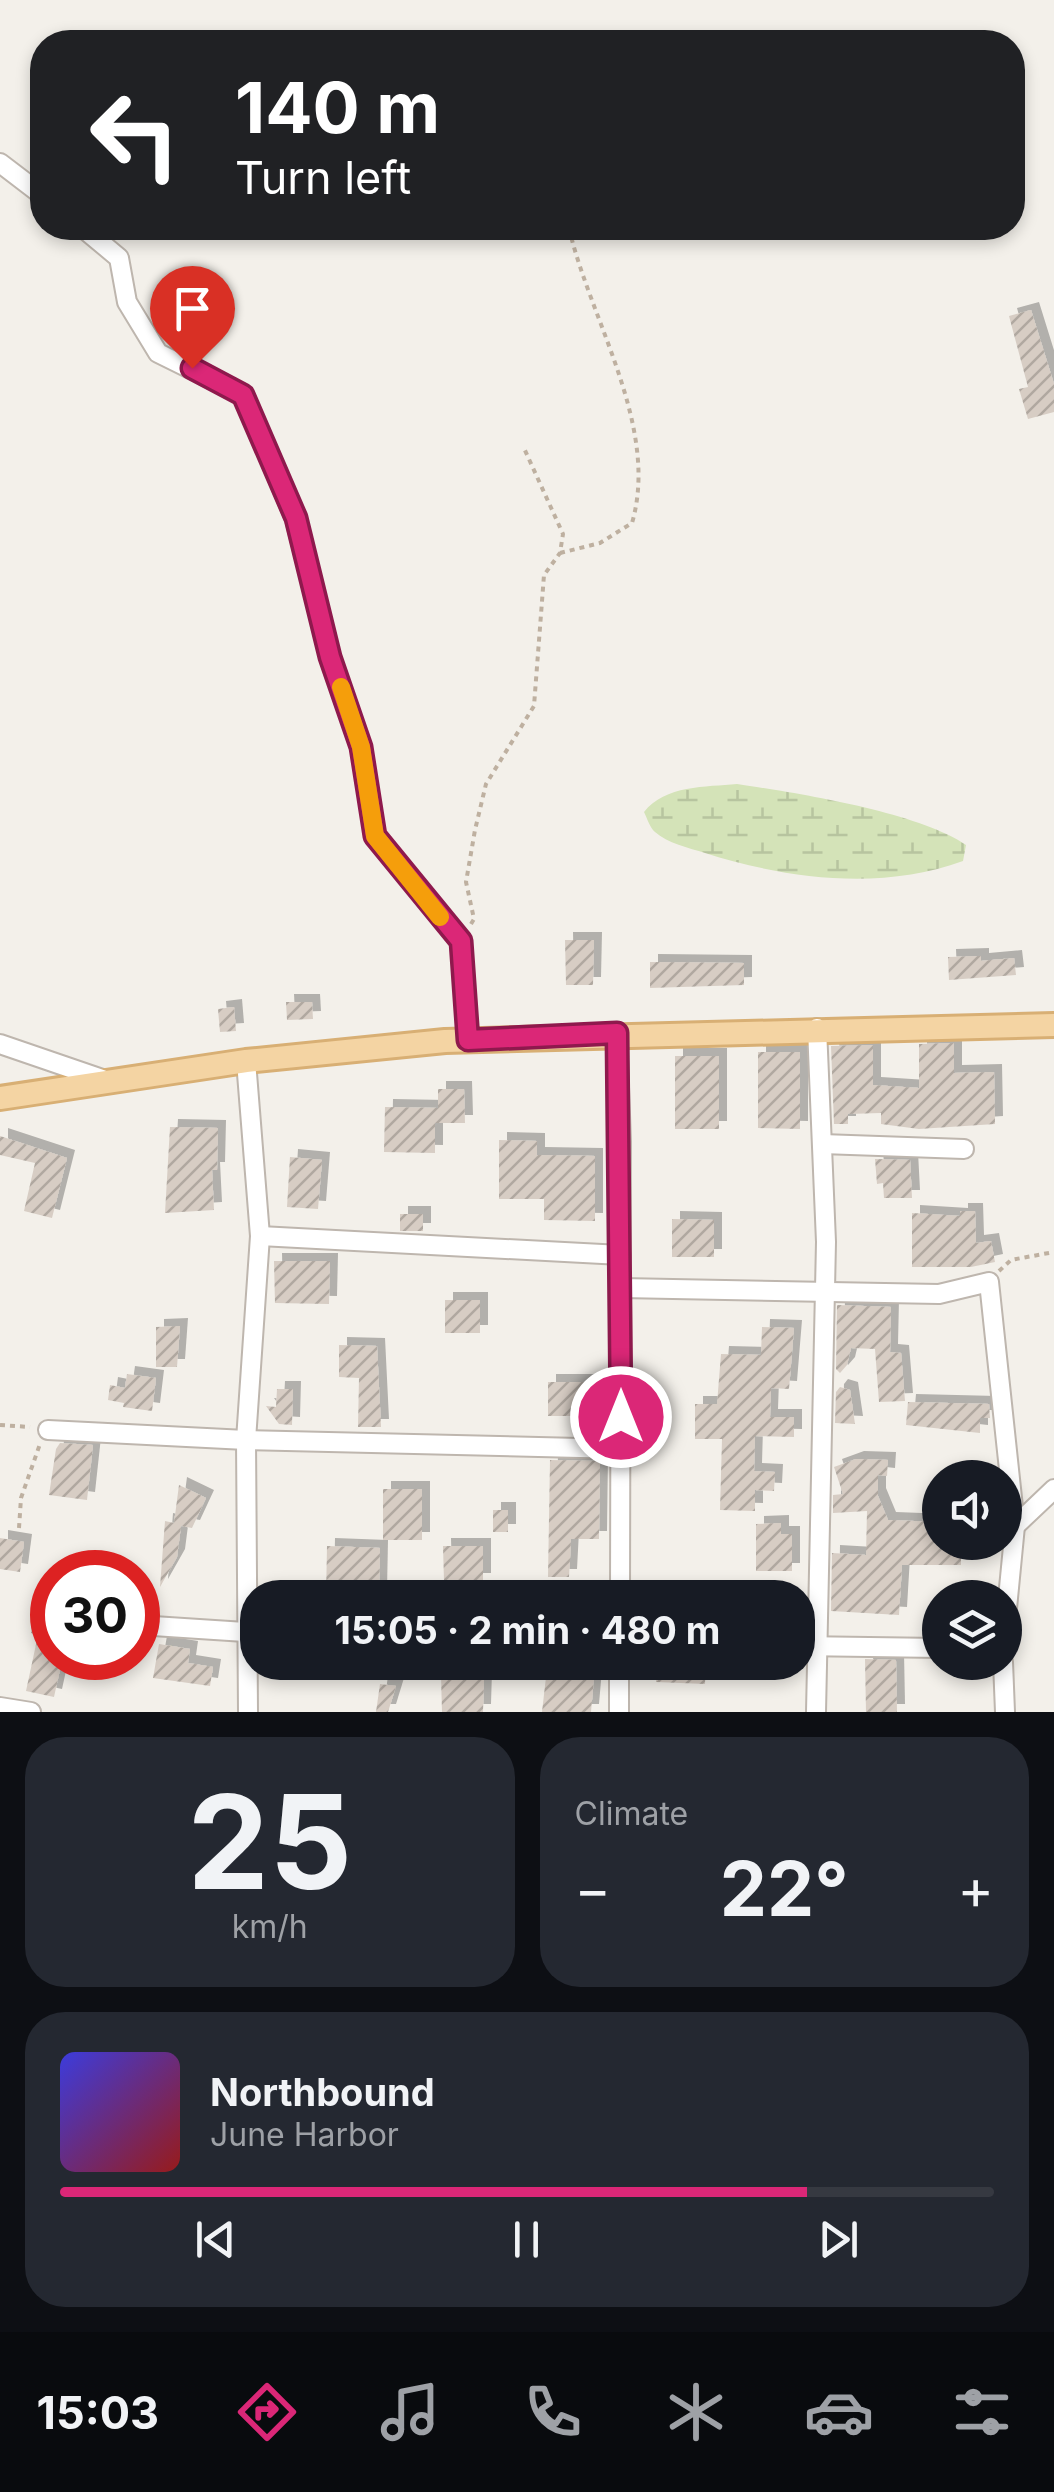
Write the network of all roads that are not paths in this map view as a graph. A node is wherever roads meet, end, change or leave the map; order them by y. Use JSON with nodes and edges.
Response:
{"nodes":[{"id":1,"x":0,"y":163,"type":"edge"},
{"id":2,"x":30,"y":187,"type":"edge"},
{"id":3,"x":97,"y":240,"type":"edge"},
{"id":4,"x":1054,"y":1025,"type":"edge"},
{"id":5,"x":817,"y":1028,"type":"junction"},
{"id":6,"x":617,"y":1033,"type":"junction"},
{"id":7,"x":468,"y":1040,"type":"junction"},
{"id":8,"x":0,"y":1044,"type":"edge"},
{"id":9,"x":246,"y":1061,"type":"junction"},
{"id":10,"x":108,"y":1081,"type":"junction"},
{"id":11,"x":0,"y":1098,"type":"edge"},
{"id":12,"x":822,"y":1144,"type":"junction"},
{"id":13,"x":964,"y":1149,"type":"dead end"},
{"id":14,"x":260,"y":1236,"type":"junction"},
{"id":15,"x":621,"y":1254,"type":"junction"},
{"id":16,"x":621,"y":1288,"type":"junction"},
{"id":17,"x":822,"y":1292,"type":"junction"},
{"id":18,"x":48,"y":1430,"type":"road end"},
{"id":19,"x":246,"y":1440,"type":"junction"},
{"id":20,"x":621,"y":1450,"type":"junction"},
{"id":21,"x":1008,"y":1460,"type":"edge"},
{"id":22,"x":1054,"y":1489,"type":"edge"},
{"id":23,"x":1022,"y":1519,"type":"edge"},
{"id":24,"x":247,"y":1580,"type":"edge"},
{"id":25,"x":620,"y":1580,"type":"edge"},
{"id":26,"x":160,"y":1626,"type":"edge"},
{"id":27,"x":240,"y":1632,"type":"edge"},
{"id":28,"x":818,"y":1646,"type":"junction"},
{"id":29,"x":922,"y":1648,"type":"edge"},
{"id":30,"x":246,"y":1680,"type":"edge"},
{"id":31,"x":619,"y":1680,"type":"edge"},
{"id":32,"x":1004,"y":1680,"type":"edge"},
{"id":33,"x":0,"y":1707,"type":"edge"},
{"id":34,"x":30,"y":1712,"type":"edge"},
{"id":35,"x":248,"y":1712,"type":"edge"},
{"id":36,"x":619,"y":1712,"type":"edge"},
{"id":37,"x":816,"y":1712,"type":"edge"},
{"id":38,"x":1005,"y":1712,"type":"edge"}],
"edges":[{"from":1,"to":2,"type":"street"},
{"from":3,"to":7,"type":"street"},
{"from":4,"to":5,"type":"main road"},
{"from":5,"to":6,"type":"main road"},
{"from":5,"to":12,"type":"street"},
{"from":6,"to":7,"type":"main road"},
{"from":6,"to":15,"type":"street"},
{"from":7,"to":9,"type":"main road"},
{"from":8,"to":10,"type":"street"},
{"from":9,"to":10,"type":"main road"},
{"from":9,"to":14,"type":"street"},
{"from":10,"to":11,"type":"main road"},
{"from":12,"to":13,"type":"street"},
{"from":12,"to":17,"type":"street"},
{"from":14,"to":15,"type":"street"},
{"from":14,"to":19,"type":"street"},
{"from":15,"to":16,"type":"street"},
{"from":16,"to":17,"type":"street"},
{"from":16,"to":20,"type":"street"},
{"from":17,"to":21,"type":"street"},
{"from":17,"to":28,"type":"street"},
{"from":18,"to":19,"type":"street"},
{"from":19,"to":20,"type":"street"},
{"from":19,"to":24,"type":"street"},
{"from":20,"to":25,"type":"street"},
{"from":22,"to":23,"type":"street"},
{"from":26,"to":27,"type":"street"},
{"from":28,"to":29,"type":"street"},
{"from":28,"to":37,"type":"street"},
{"from":30,"to":35,"type":"street"},
{"from":31,"to":36,"type":"street"},
{"from":32,"to":38,"type":"street"},
{"from":33,"to":34,"type":"street"}]}
